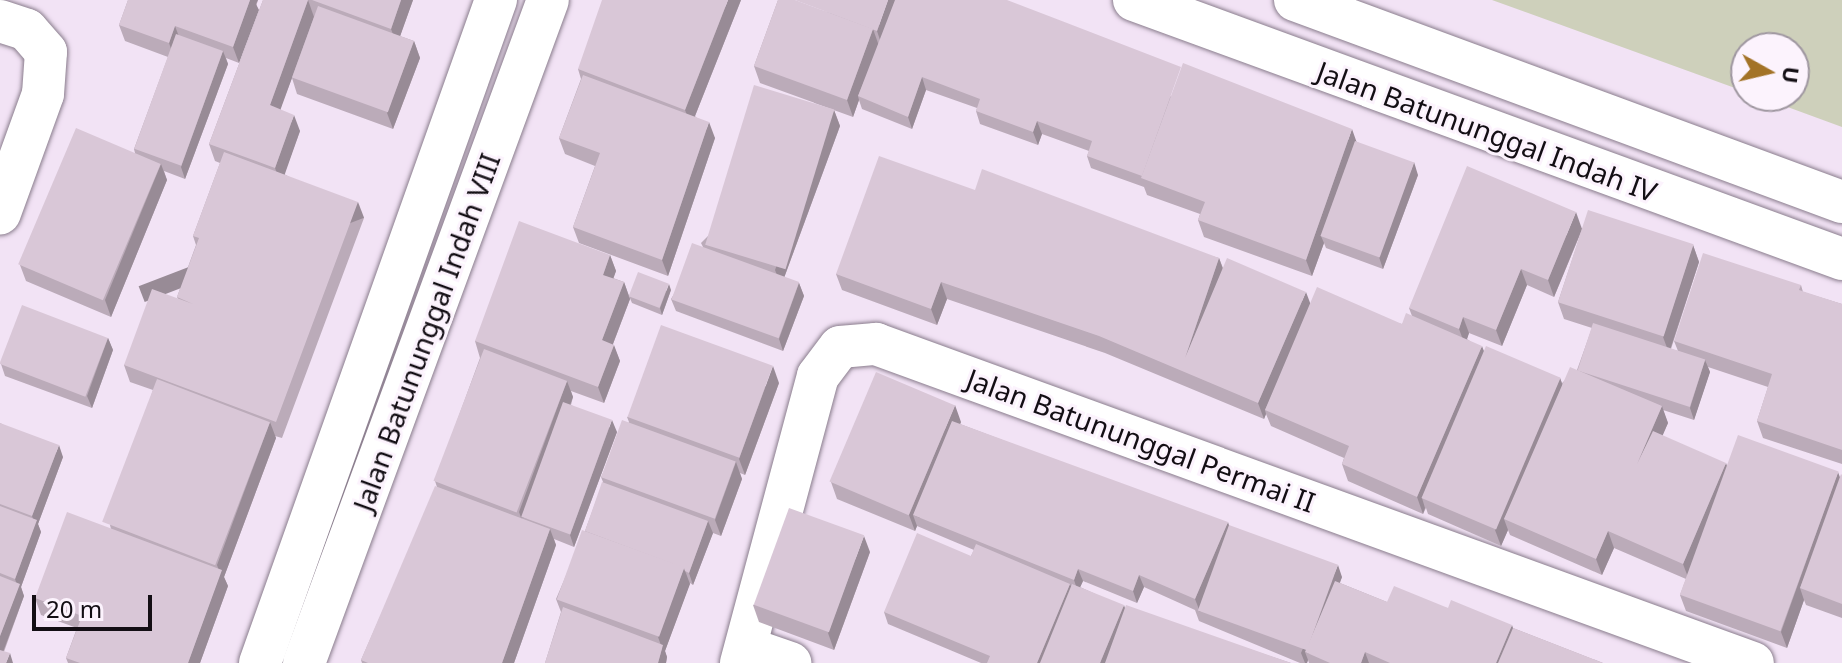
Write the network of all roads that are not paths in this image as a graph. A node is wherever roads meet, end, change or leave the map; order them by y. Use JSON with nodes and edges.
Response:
{"nodes":[{"id":1,"x":496,"y":0,"type":"edge"},
{"id":2,"x":548,"y":0,"type":"edge"},
{"id":3,"x":1134,"y":0,"type":"edge"},
{"id":4,"x":1295,"y":0,"type":"edge"},
{"id":5,"x":0,"y":21,"type":"edge"},
{"id":6,"x":1491,"y":72,"type":"junction"},
{"id":7,"x":1470,"y":126,"type":"junction"},
{"id":8,"x":1842,"y":202,"type":"edge"},
{"id":9,"x":0,"y":213,"type":"edge"},
{"id":10,"x":1842,"y":259,"type":"edge"},
{"id":11,"x":744,"y":655,"type":"edge"},
{"id":12,"x":262,"y":656,"type":"edge"},
{"id":13,"x":304,"y":662,"type":"edge"},
{"id":14,"x":790,"y":663,"type":"edge"},
{"id":15,"x":1753,"y":663,"type":"edge"}],
"edges":[{"from":1,"to":12,"type":"street","name":"Jalan Batununggal Indah VIII"},
{"from":2,"to":13,"type":"street","name":"Jalan Batununggal Indah VIII"},
{"from":3,"to":7,"type":"street","name":"Jalan Batununggal Indah IV"},
{"from":4,"to":6,"type":"street","name":"Jalan Batununggal Indah IV"},
{"from":5,"to":9,"type":"street"},
{"from":6,"to":7,"type":"street"},
{"from":6,"to":8,"type":"street","name":"Jalan Batununggal Indah IV"},
{"from":7,"to":10,"type":"street","name":"Jalan Batununggal Indah IV"},
{"from":11,"to":14,"type":"street"},
{"from":11,"to":15,"type":"street","name":"Jalan Batununggal Permai II"},
{"from":12,"to":13,"type":"street"}]}
